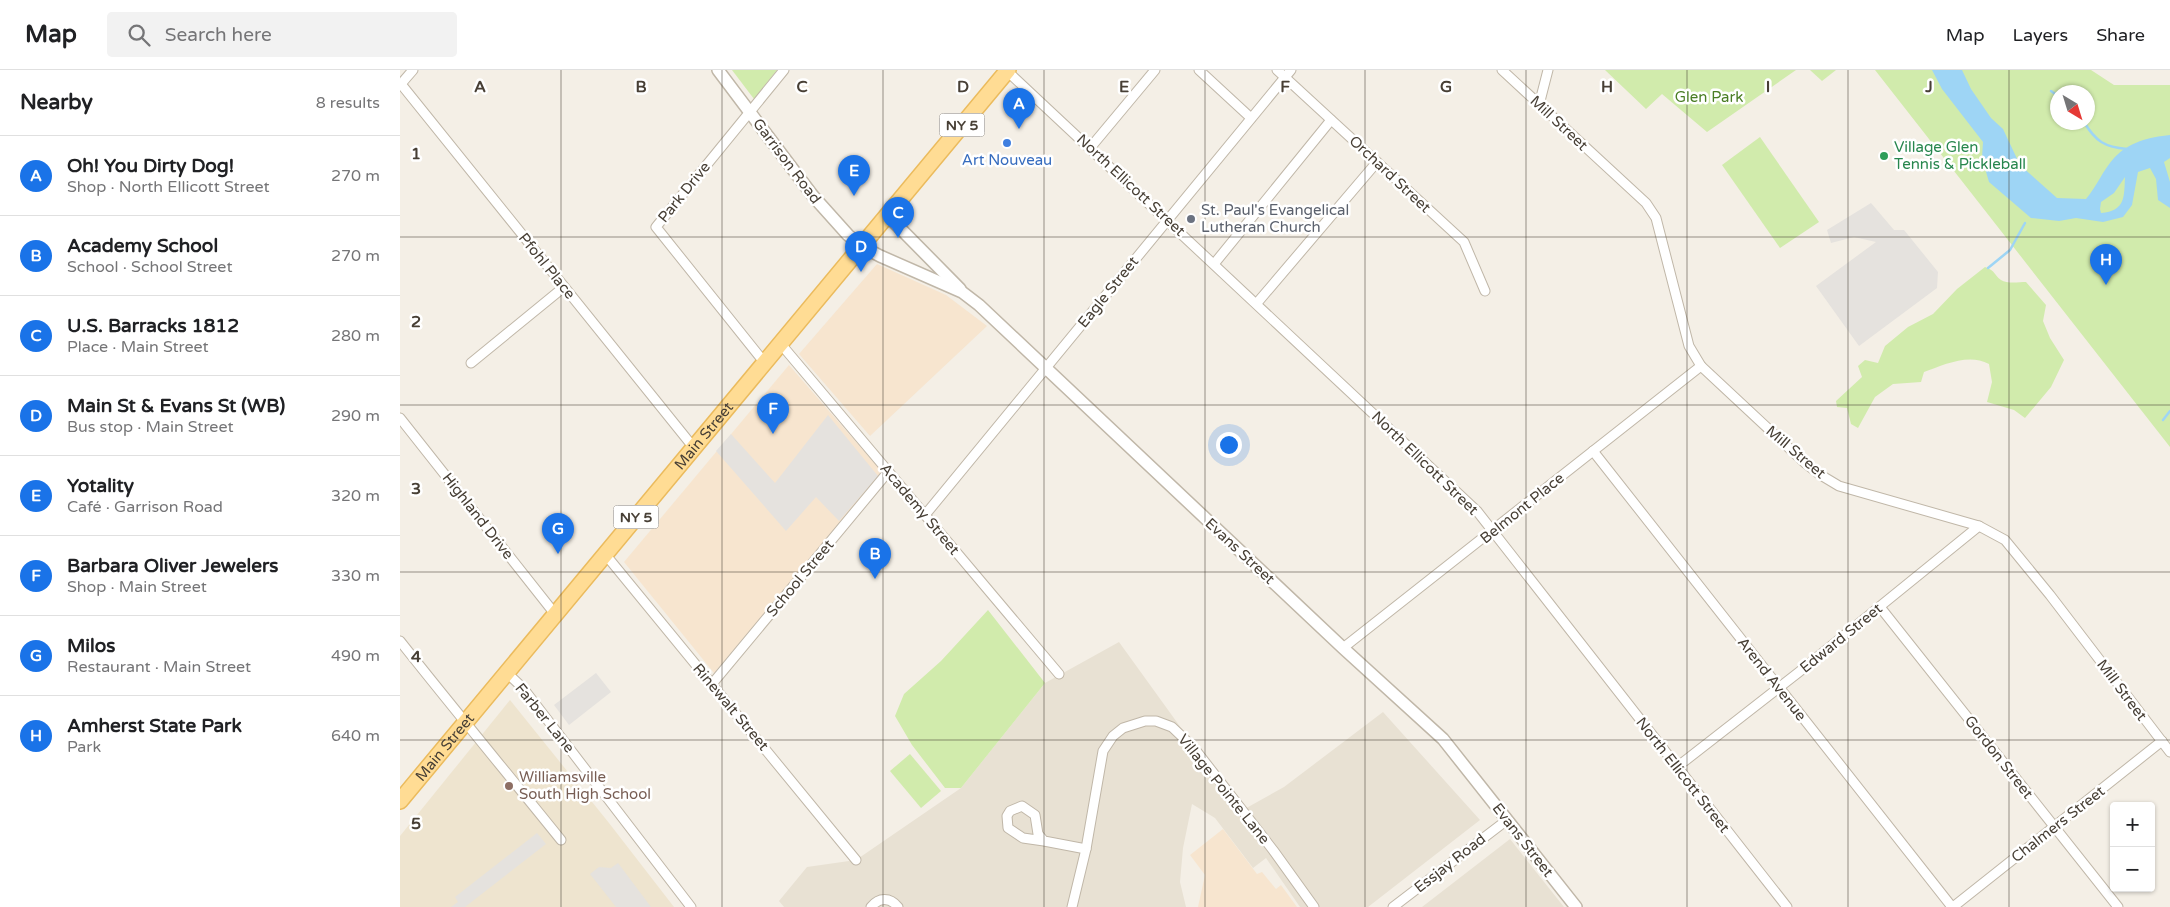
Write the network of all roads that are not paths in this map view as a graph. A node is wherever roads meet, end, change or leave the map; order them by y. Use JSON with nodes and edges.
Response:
{"nodes":[{"id":1,"x":413,"y":70,"type":"edge"},
{"id":2,"x":718,"y":70,"type":"edge"},
{"id":3,"x":784,"y":70,"type":"edge"},
{"id":4,"x":1007,"y":70,"type":"edge"},
{"id":5,"x":1156,"y":70,"type":"edge"},
{"id":6,"x":1199,"y":70,"type":"edge"},
{"id":7,"x":1277,"y":70,"type":"edge"},
{"id":8,"x":1502,"y":70,"type":"edge"},
{"id":9,"x":1548,"y":70,"type":"edge"},
{"id":10,"x":1288,"y":74,"type":"edge"},
{"id":11,"x":400,"y":85,"type":"edge"},
{"id":12,"x":1539,"y":105,"type":"junction"},
{"id":13,"x":750,"y":112,"type":"junction"},
{"id":14,"x":1251,"y":118,"type":"junction"},
{"id":15,"x":1332,"y":120,"type":"junction"},
{"id":16,"x":1090,"y":148,"type":"junction"},
{"id":17,"x":1377,"y":162,"type":"junction"},
{"id":18,"x":887,"y":215,"type":"junction"},
{"id":19,"x":1167,"y":220,"type":"junction"},
{"id":20,"x":861,"y":246,"type":"junction"},
{"id":21,"x":1214,"y":264,"type":"junction"},
{"id":22,"x":564,"y":287,"type":"junction"},
{"id":23,"x":1485,"y":291,"type":"dead end"},
{"id":24,"x":962,"y":292,"type":"junction"},
{"id":25,"x":1257,"y":303,"type":"junction"},
{"id":26,"x":780,"y":343,"type":"junction"},
{"id":27,"x":764,"y":362,"type":"junction"},
{"id":28,"x":471,"y":363,"type":"dead end"},
{"id":29,"x":1701,"y":366,"type":"junction"},
{"id":30,"x":1046,"y":368,"type":"junction"},
{"id":31,"x":400,"y":418,"type":"edge"},
{"id":32,"x":694,"y":448,"type":"junction"},
{"id":33,"x":1593,"y":451,"type":"junction"},
{"id":34,"x":888,"y":472,"type":"junction"},
{"id":35,"x":925,"y":515,"type":"junction"},
{"id":36,"x":1979,"y":526,"type":"junction"},
{"id":37,"x":1493,"y":531,"type":"junction"},
{"id":38,"x":605,"y":554,"type":"junction"},
{"id":39,"x":1880,"y":606,"type":"junction"},
{"id":40,"x":555,"y":614,"type":"junction"},
{"id":41,"x":400,"y":642,"type":"edge"},
{"id":42,"x":1343,"y":648,"type":"junction"},
{"id":43,"x":506,"y":672,"type":"junction"},
{"id":44,"x":1059,"y":674,"type":"dead end"},
{"id":45,"x":712,"y":684,"type":"junction"},
{"id":46,"x":1779,"y":688,"type":"junction"},
{"id":47,"x":465,"y":724,"type":"junction"},
{"id":48,"x":2162,"y":742,"type":"junction"},
{"id":49,"x":2170,"y":752,"type":"edge"},
{"id":50,"x":1677,"y":767,"type":"junction"},
{"id":51,"x":400,"y":802,"type":"edge"},
{"id":52,"x":1507,"y":820,"type":"junction"},
{"id":53,"x":2055,"y":827,"type":"junction"},
{"id":54,"x":561,"y":840,"type":"dead end"},
{"id":55,"x":1044,"y":841,"type":"junction"},
{"id":56,"x":1086,"y":849,"type":"junction"},
{"id":57,"x":856,"y":860,"type":"dead end"},
{"id":58,"x":1313,"y":904,"type":"edge"},
{"id":59,"x":692,"y":907,"type":"edge"},
{"id":60,"x":871,"y":907,"type":"edge"},
{"id":61,"x":898,"y":907,"type":"edge"},
{"id":62,"x":1072,"y":907,"type":"edge"},
{"id":63,"x":1322,"y":907,"type":"edge"},
{"id":64,"x":1393,"y":907,"type":"edge"},
{"id":65,"x":1576,"y":907,"type":"edge"},
{"id":66,"x":1787,"y":907,"type":"edge"},
{"id":67,"x":1952,"y":907,"type":"edge"},
{"id":68,"x":2118,"y":907,"type":"edge"}],
"edges":[{"from":1,"to":11,"type":"street"},
{"from":2,"to":13,"type":"street","name":"Garrison Road"},
{"from":3,"to":13,"type":"street","name":"Park Drive"},
{"from":4,"to":16,"type":"street","name":"North Ellicott Street"},
{"from":4,"to":18,"type":"main road","name":"Main Street","number":"NY 5"},
{"from":5,"to":16,"type":"street"},
{"from":6,"to":14,"type":"street"},
{"from":7,"to":10,"type":"street","name":"Orchard Street"},
{"from":8,"to":12,"type":"street","name":"Mill Street"},
{"from":9,"to":12,"type":"street"},
{"from":10,"to":14,"type":"street","name":"Eagle Street"},
{"from":10,"to":15,"type":"street","name":"Orchard Street"},
{"from":11,"to":22,"type":"street","name":"Pfohl Place"},
{"from":12,"to":29,"type":"street","name":"Mill Street"},
{"from":13,"to":20,"type":"street","name":"Garrison Road"},
{"from":13,"to":27,"type":"street","name":"Park Drive"},
{"from":14,"to":19,"type":"street","name":"Eagle Street"},
{"from":15,"to":17,"type":"street","name":"Orchard Street"},
{"from":15,"to":21,"type":"street"},
{"from":16,"to":19,"type":"street","name":"North Ellicott Street"},
{"from":17,"to":23,"type":"street","name":"Orchard Street"},
{"from":17,"to":25,"type":"street"},
{"from":18,"to":20,"type":"main road","name":"Main Street","number":"NY 5"},
{"from":18,"to":24,"type":"street"},
{"from":19,"to":21,"type":"street","name":"North Ellicott Street"},
{"from":19,"to":30,"type":"street","name":"Eagle Street"},
{"from":20,"to":24,"type":"street","name":"Evans Street"},
{"from":20,"to":26,"type":"main road","name":"Main Street","number":"NY 5"},
{"from":21,"to":25,"type":"street","name":"North Ellicott Street"},
{"from":22,"to":28,"type":"street"},
{"from":22,"to":32,"type":"street","name":"Pfohl Place"},
{"from":24,"to":30,"type":"street","name":"Evans Street"},
{"from":25,"to":37,"type":"street","name":"North Ellicott Street"},
{"from":26,"to":27,"type":"main road","name":"Main Street","number":"NY 5"},
{"from":26,"to":34,"type":"street","name":"Academy Street"},
{"from":27,"to":32,"type":"main road","name":"Main Street","number":"NY 5"},
{"from":29,"to":33,"type":"street","name":"Belmont Place"},
{"from":29,"to":36,"type":"street","name":"Mill Street"},
{"from":30,"to":35,"type":"street","name":"Eagle Street"},
{"from":30,"to":42,"type":"street","name":"Evans Street"},
{"from":31,"to":40,"type":"street","name":"Highland Drive"},
{"from":32,"to":38,"type":"main road","name":"Main Street","number":"NY 5"},
{"from":33,"to":37,"type":"street","name":"Belmont Place"},
{"from":33,"to":46,"type":"street","name":"Arend Avenue"},
{"from":34,"to":35,"type":"street","name":"Academy Street"},
{"from":34,"to":45,"type":"street","name":"School Street"},
{"from":35,"to":44,"type":"street","name":"Academy Street"},
{"from":36,"to":39,"type":"street","name":"Edward Street"},
{"from":36,"to":48,"type":"street","name":"Mill Street"},
{"from":37,"to":42,"type":"street","name":"Belmont Place"},
{"from":37,"to":50,"type":"street","name":"North Ellicott Street"},
{"from":38,"to":40,"type":"main road","name":"Main Street","number":"NY 5"},
{"from":38,"to":45,"type":"street","name":"Rinewalt Street"},
{"from":39,"to":46,"type":"street","name":"Edward Street"},
{"from":39,"to":53,"type":"street","name":"Gordon Street"},
{"from":40,"to":43,"type":"main road","name":"Main Street","number":"NY 5"},
{"from":41,"to":47,"type":"street"},
{"from":42,"to":52,"type":"street","name":"Evans Street"},
{"from":43,"to":47,"type":"main road","name":"Main Street","number":"NY 5"},
{"from":43,"to":59,"type":"street","name":"Farber Lane"},
{"from":45,"to":57,"type":"street","name":"Rinewalt Street"},
{"from":46,"to":50,"type":"street","name":"Edward Street"},
{"from":46,"to":67,"type":"street","name":"Arend Avenue"},
{"from":47,"to":51,"type":"main road","name":"Main Street","number":"NY 5"},
{"from":47,"to":54,"type":"street"},
{"from":48,"to":49,"type":"street","name":"Mill Street"},
{"from":48,"to":53,"type":"street","name":"Chalmers Street"},
{"from":50,"to":66,"type":"street","name":"North Ellicott Street"},
{"from":52,"to":64,"type":"street","name":"Essjay Road"},
{"from":52,"to":65,"type":"street","name":"Evans Street"},
{"from":53,"to":67,"type":"street","name":"Chalmers Street"},
{"from":53,"to":68,"type":"street","name":"Gordon Street"},
{"from":55,"to":55,"type":"street"},
{"from":55,"to":56,"type":"street"},
{"from":56,"to":58,"type":"street","name":"Village Pointe Lane"},
{"from":56,"to":62,"type":"street","name":"Village Pointe Lane"},
{"from":58,"to":63,"type":"street","name":"Village Pointe Lane"},
{"from":60,"to":61,"type":"street"}]}
